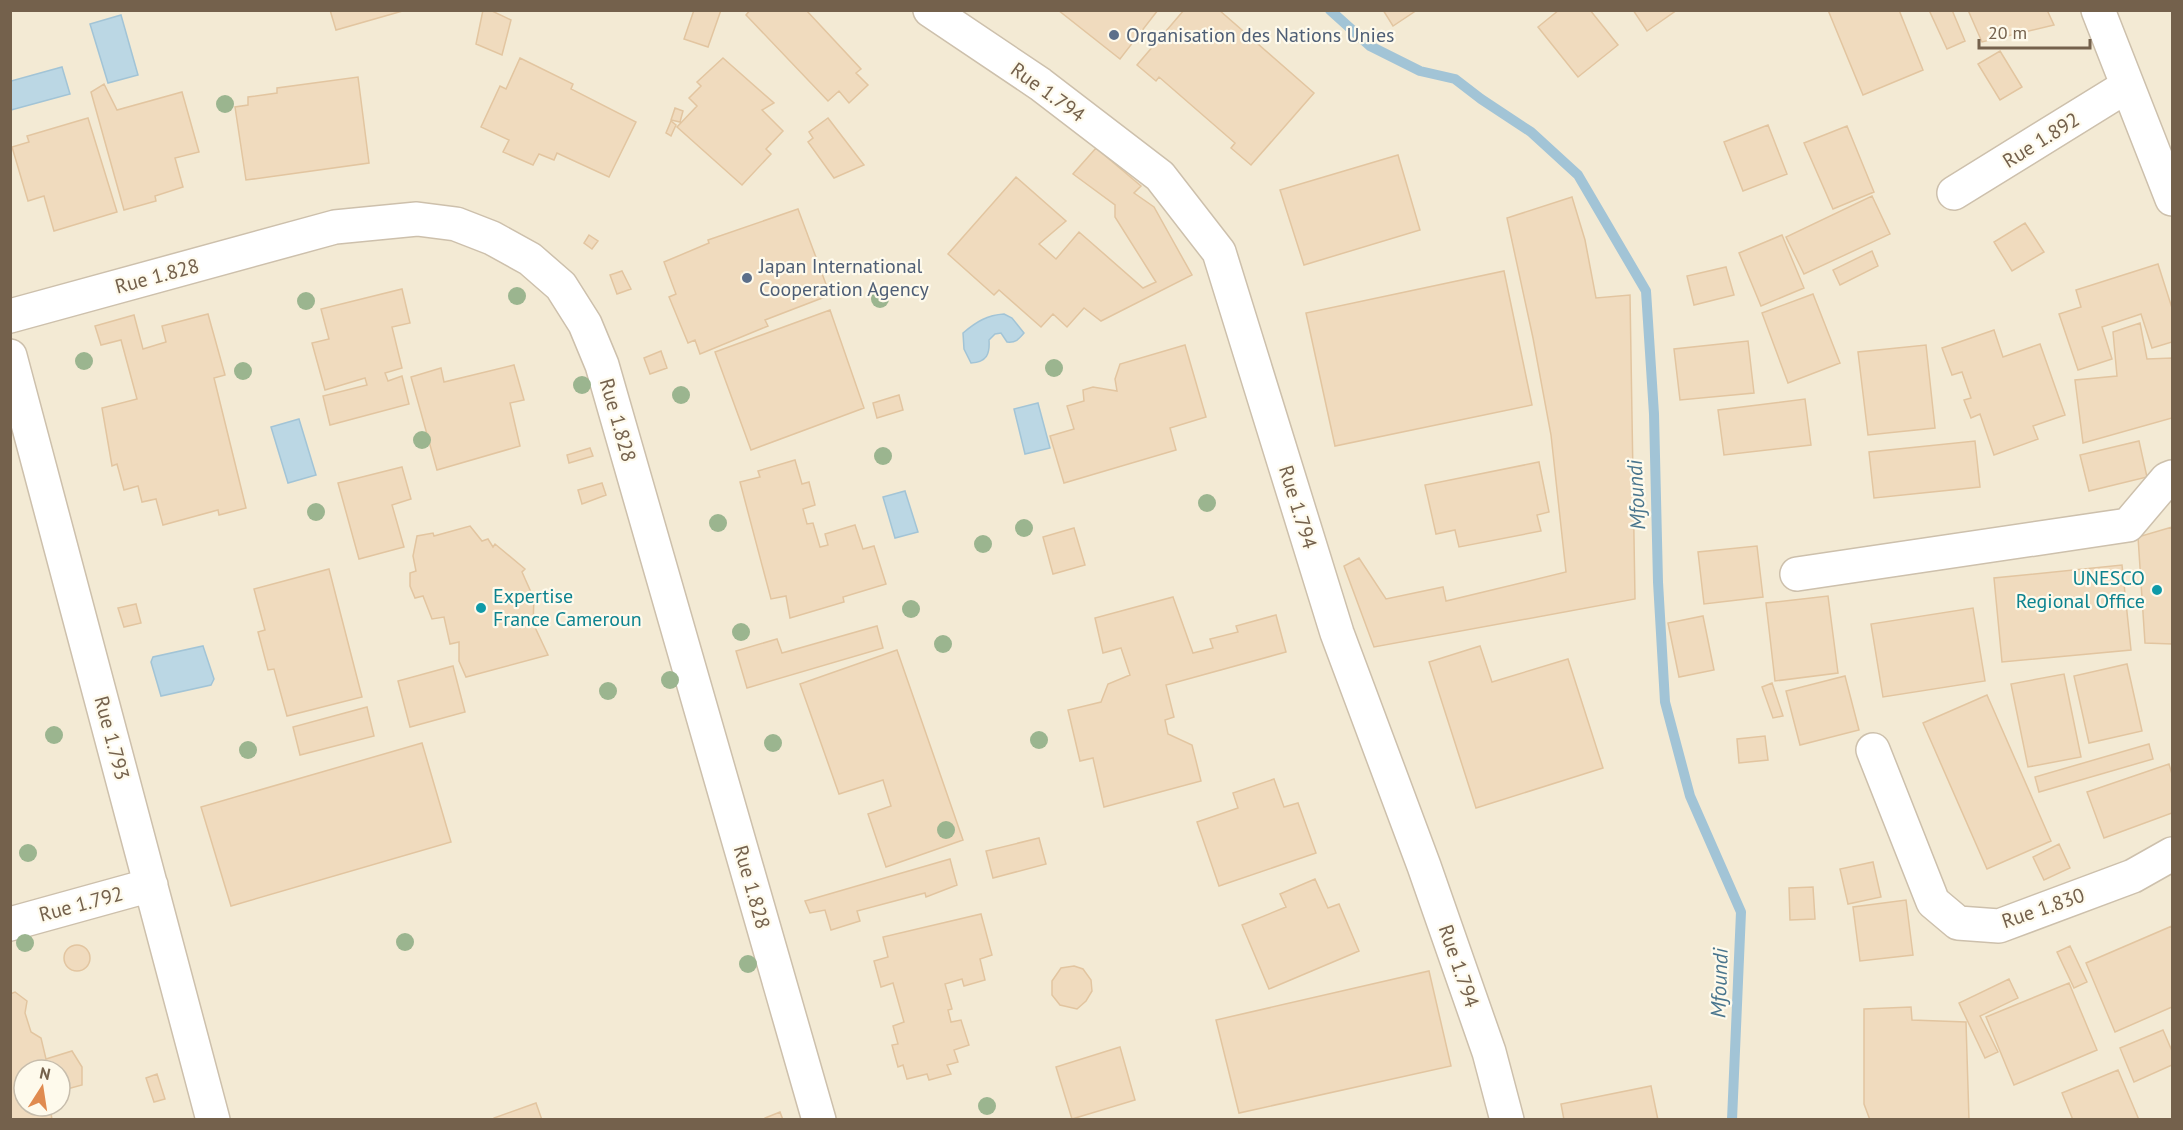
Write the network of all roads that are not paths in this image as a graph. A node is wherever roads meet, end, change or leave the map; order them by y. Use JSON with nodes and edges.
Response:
{"nodes":[{"id":1,"x":930,"y":10,"type":"edge"},
{"id":2,"x":2098,"y":10,"type":"edge"},
{"id":3,"x":2127,"y":86,"type":"junction"},
{"id":4,"x":1954,"y":193,"type":"dead end"},
{"id":5,"x":2172,"y":199,"type":"edge"},
{"id":6,"x":10,"y":316,"type":"edge"},
{"id":7,"x":10,"y":356,"type":"edge"},
{"id":8,"x":2172,"y":477,"type":"edge"},
{"id":9,"x":1797,"y":574,"type":"dead end"},
{"id":10,"x":1873,"y":750,"type":"dead end"},
{"id":11,"x":2172,"y":854,"type":"edge"},
{"id":12,"x":151,"y":885,"type":"junction"},
{"id":13,"x":10,"y":924,"type":"edge"},
{"id":14,"x":213,"y":1119,"type":"edge"},
{"id":15,"x":819,"y":1119,"type":"edge"},
{"id":16,"x":1507,"y":1119,"type":"edge"}],
"edges":[{"from":1,"to":16,"type":"street","name":"Rue 1.794"},
{"from":2,"to":3,"type":"street"},
{"from":3,"to":4,"type":"street","name":"Rue 1.892"},
{"from":3,"to":5,"type":"street"},
{"from":6,"to":15,"type":"street","name":"Rue 1.828"},
{"from":7,"to":12,"type":"street","name":"Rue 1.793"},
{"from":8,"to":9,"type":"street"},
{"from":10,"to":11,"type":"street","name":"Rue 1.830"},
{"from":12,"to":13,"type":"street","name":"Rue 1.792"},
{"from":12,"to":14,"type":"street","name":"Rue 1.793"}]}
